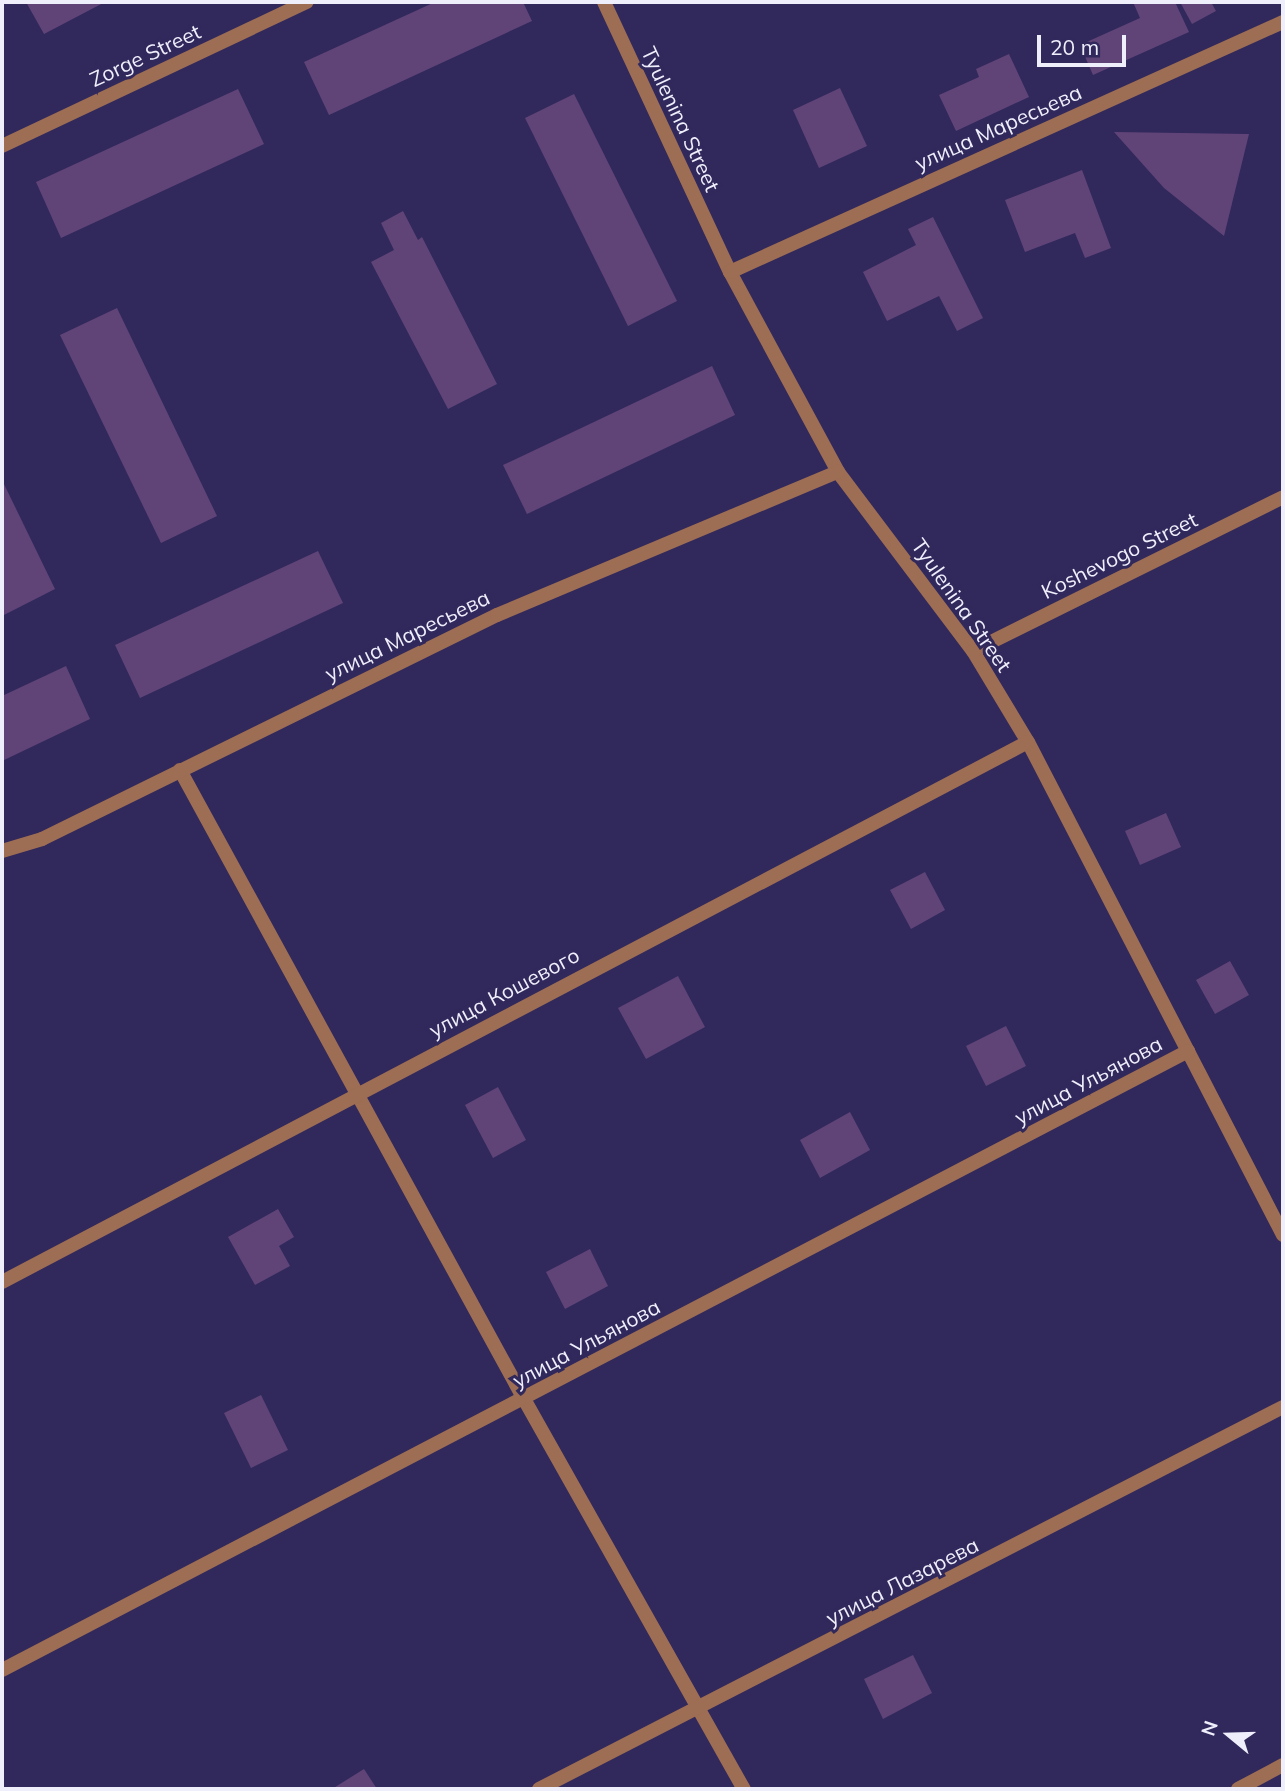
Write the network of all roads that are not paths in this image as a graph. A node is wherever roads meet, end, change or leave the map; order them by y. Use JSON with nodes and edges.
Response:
{"nodes":[{"id":1,"x":307,"y":2,"type":"edge"},
{"id":2,"x":604,"y":2,"type":"edge"},
{"id":3,"x":1283,"y":22,"type":"edge"},
{"id":4,"x":2,"y":146,"type":"edge"},
{"id":5,"x":730,"y":272,"type":"junction"},
{"id":6,"x":838,"y":471,"type":"junction"},
{"id":7,"x":1283,"y":497,"type":"edge"},
{"id":8,"x":973,"y":651,"type":"junction"},
{"id":9,"x":1028,"y":742,"type":"junction"},
{"id":10,"x":180,"y":770,"type":"junction"},
{"id":11,"x":2,"y":851,"type":"edge"},
{"id":12,"x":1188,"y":1051,"type":"junction"},
{"id":13,"x":356,"y":1093,"type":"junction"},
{"id":14,"x":1283,"y":1235,"type":"edge"},
{"id":15,"x":2,"y":1282,"type":"edge"},
{"id":16,"x":524,"y":1399,"type":"junction"},
{"id":17,"x":1283,"y":1407,"type":"edge"},
{"id":18,"x":2,"y":1670,"type":"edge"},
{"id":19,"x":701,"y":1709,"type":"junction"},
{"id":20,"x":1283,"y":1765,"type":"edge"},
{"id":21,"x":539,"y":1789,"type":"edge"},
{"id":22,"x":744,"y":1789,"type":"edge"},
{"id":23,"x":1238,"y":1789,"type":"edge"}],
"edges":[{"from":1,"to":4,"type":"street","name":"Zorge Street"},
{"from":2,"to":5,"type":"street","name":"Tyulenina Street"},
{"from":3,"to":5,"type":"street","name":"улица Маресьева"},
{"from":5,"to":6,"type":"street","name":"Tyulenina Street"},
{"from":6,"to":8,"type":"street","name":"Tyulenina Street"},
{"from":6,"to":10,"type":"street","name":"улица Маресьева"},
{"from":7,"to":8,"type":"street","name":"Koshevogo Street"},
{"from":8,"to":9,"type":"street","name":"Tyulenina Street"},
{"from":9,"to":12,"type":"street","name":"Tyulenina Street"},
{"from":9,"to":13,"type":"street","name":"улица Кошевого"},
{"from":10,"to":11,"type":"street","name":"улица Маресьева"},
{"from":10,"to":13,"type":"street"},
{"from":12,"to":14,"type":"street","name":"Tyulenina Street"},
{"from":12,"to":16,"type":"street","name":"улица Ульянова"},
{"from":13,"to":15,"type":"street","name":"улица Кошевого"},
{"from":13,"to":16,"type":"street"},
{"from":16,"to":18,"type":"street","name":"улица Ульянова"},
{"from":16,"to":19,"type":"street"},
{"from":17,"to":19,"type":"street","name":"улица Лазарева"},
{"from":19,"to":21,"type":"street","name":"улица Лазарева"},
{"from":19,"to":22,"type":"street"},
{"from":20,"to":23,"type":"street"}]}
